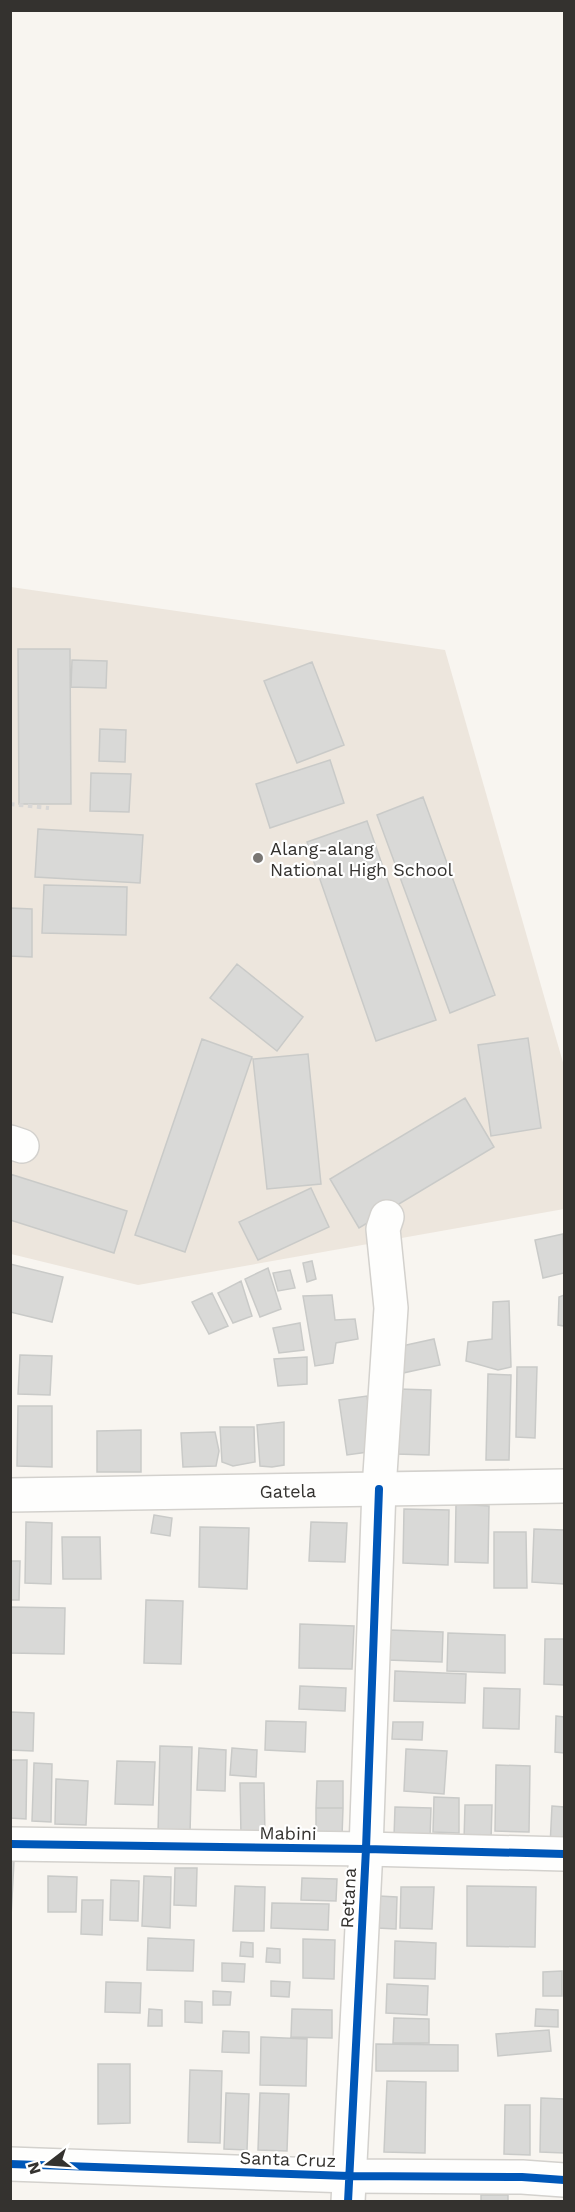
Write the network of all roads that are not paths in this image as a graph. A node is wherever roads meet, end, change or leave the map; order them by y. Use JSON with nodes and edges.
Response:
{"nodes":[{"id":1,"x":387,"y":1217,"type":"dead end"},
{"id":2,"x":564,"y":1486,"type":"edge"},
{"id":3,"x":379,"y":1489,"type":"junction"},
{"id":4,"x":10,"y":1495,"type":"edge"},
{"id":5,"x":10,"y":1844,"type":"edge"},
{"id":6,"x":366,"y":1849,"type":"junction"},
{"id":7,"x":564,"y":1854,"type":"edge"},
{"id":8,"x":10,"y":2164,"type":"edge"},
{"id":9,"x":564,"y":2180,"type":"edge"},
{"id":10,"x":349,"y":2189,"type":"edge"}],
"edges":[{"from":1,"to":3,"type":"street","name":"Retana"},
{"from":2,"to":3,"type":"street","name":"Gatela"},
{"from":3,"to":4,"type":"street","name":"Gatela"},
{"from":3,"to":6,"type":"street","name":"Retana"},
{"from":5,"to":6,"type":"street","name":"Mabini"},
{"from":6,"to":7,"type":"street","name":"Mabini"},
{"from":6,"to":10,"type":"street","name":"Retana"},
{"from":8,"to":10,"type":"street","name":"Santa Cruz"},
{"from":9,"to":10,"type":"street","name":"Santa Cruz"}]}
